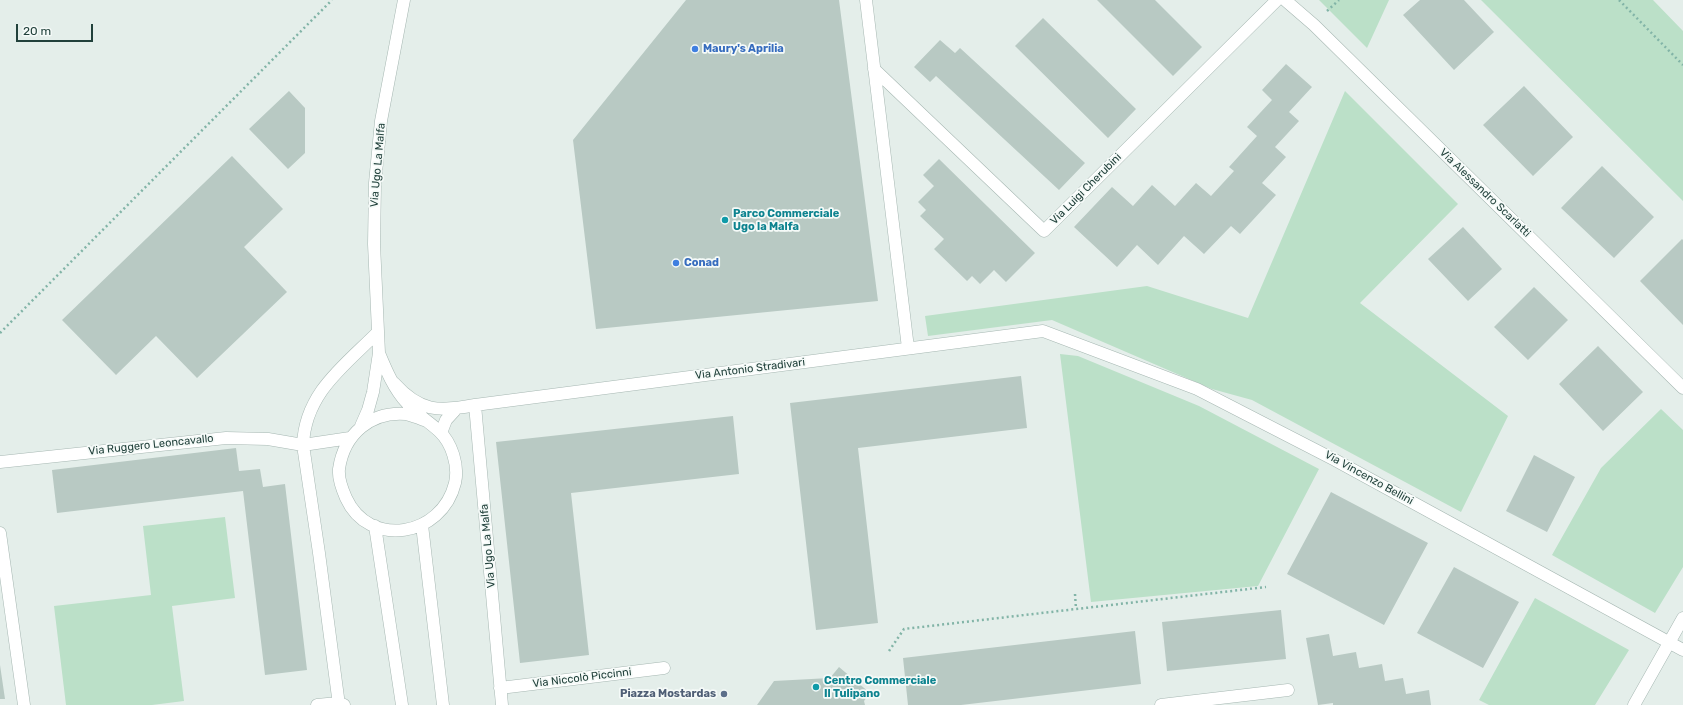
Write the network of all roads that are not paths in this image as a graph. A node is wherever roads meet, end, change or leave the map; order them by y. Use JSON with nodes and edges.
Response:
{"nodes":[{"id":1,"x":404,"y":0,"type":"edge"},
{"id":2,"x":866,"y":0,"type":"edge"},
{"id":3,"x":1277,"y":0,"type":"edge"},
{"id":4,"x":1285,"y":0,"type":"edge"},
{"id":5,"x":874,"y":69,"type":"junction"},
{"id":6,"x":1043,"y":330,"type":"joint"},
{"id":7,"x":378,"y":332,"type":"junction"},
{"id":8,"x":908,"y":348,"type":"junction"},
{"id":9,"x":379,"y":353,"type":"junction"},
{"id":10,"x":394,"y":383,"type":"junction"},
{"id":11,"x":1683,"y":388,"type":"edge"},
{"id":12,"x":475,"y":405,"type":"junction"},
{"id":13,"x":457,"y":408,"type":"junction"},
{"id":14,"x":424,"y":420,"type":"junction"},
{"id":15,"x":361,"y":426,"type":"junction"},
{"id":16,"x":441,"y":433,"type":"junction"},
{"id":17,"x":350,"y":438,"type":"junction"},
{"id":18,"x":303,"y":445,"type":"junction"},
{"id":19,"x":0,"y":462,"type":"edge"},
{"id":20,"x":422,"y":525,"type":"junction"},
{"id":21,"x":375,"y":526,"type":"junction"},
{"id":22,"x":0,"y":533,"type":"edge"},
{"id":23,"x":1683,"y":618,"type":"edge"},
{"id":24,"x":1668,"y":642,"type":"junction"},
{"id":25,"x":1683,"y":650,"type":"edge"},
{"id":26,"x":664,"y":668,"type":"dead end"},
{"id":27,"x":500,"y":688,"type":"junction"},
{"id":28,"x":1288,"y":690,"type":"dead end"},
{"id":29,"x":340,"y":704,"type":"edge"},
{"id":30,"x":24,"y":705,"type":"edge"},
{"id":31,"x":317,"y":705,"type":"edge"},
{"id":32,"x":402,"y":705,"type":"edge"},
{"id":33,"x":443,"y":705,"type":"edge"},
{"id":34,"x":502,"y":705,"type":"edge"},
{"id":35,"x":1161,"y":705,"type":"edge"},
{"id":36,"x":1634,"y":705,"type":"edge"}],
"edges":[{"from":1,"to":7,"type":"street","name":"Via Ugo La Malfa"},
{"from":2,"to":5,"type":"street"},
{"from":3,"to":5,"type":"street","name":"Via Luigi Cherubini"},
{"from":4,"to":11,"type":"street","name":"Via Alessandro Scarlatti"},
{"from":5,"to":8,"type":"street"},
{"from":6,"to":8,"type":"street","name":"Via Antonio Stradivari"},
{"from":6,"to":24,"type":"street","name":"Via Vincenzo Bellini"},
{"from":7,"to":9,"type":"street","name":"Via Ugo La Malfa"},
{"from":7,"to":18,"type":"street"},
{"from":8,"to":12,"type":"street","name":"Via Antonio Stradivari"},
{"from":9,"to":10,"type":"street","name":"Via Ugo La Malfa"},
{"from":9,"to":15,"type":"street","name":"Via Ugo La Malfa"},
{"from":10,"to":13,"type":"street","name":"Via Antonio Stradivari"},
{"from":10,"to":14,"type":"street","name":"Via Ugo La Malfa"},
{"from":12,"to":13,"type":"street","name":"Via Antonio Stradivari"},
{"from":12,"to":27,"type":"street","name":"Via Ugo La Malfa"},
{"from":13,"to":16,"type":"street"},
{"from":14,"to":15,"type":"street","name":"Via Ugo La Malfa"},
{"from":14,"to":16,"type":"street","name":"Via Ugo La Malfa"},
{"from":15,"to":17,"type":"street","name":"Via Ugo La Malfa"},
{"from":16,"to":20,"type":"street","name":"Via Ugo La Malfa"},
{"from":17,"to":18,"type":"street"},
{"from":17,"to":21,"type":"street","name":"Via Ugo La Malfa"},
{"from":18,"to":19,"type":"street","name":"Via Ruggero Leoncavallo"},
{"from":18,"to":29,"type":"street"},
{"from":20,"to":21,"type":"street","name":"Via Ugo La Malfa"},
{"from":20,"to":33,"type":"street"},
{"from":21,"to":32,"type":"street"},
{"from":22,"to":30,"type":"street"},
{"from":23,"to":24,"type":"street"},
{"from":24,"to":25,"type":"street","name":"Via Vincenzo Bellini"},
{"from":24,"to":36,"type":"street"},
{"from":26,"to":27,"type":"street","name":"Via Niccolò Piccinni"},
{"from":27,"to":34,"type":"street"},
{"from":28,"to":35,"type":"street"},
{"from":29,"to":31,"type":"street"}]}
